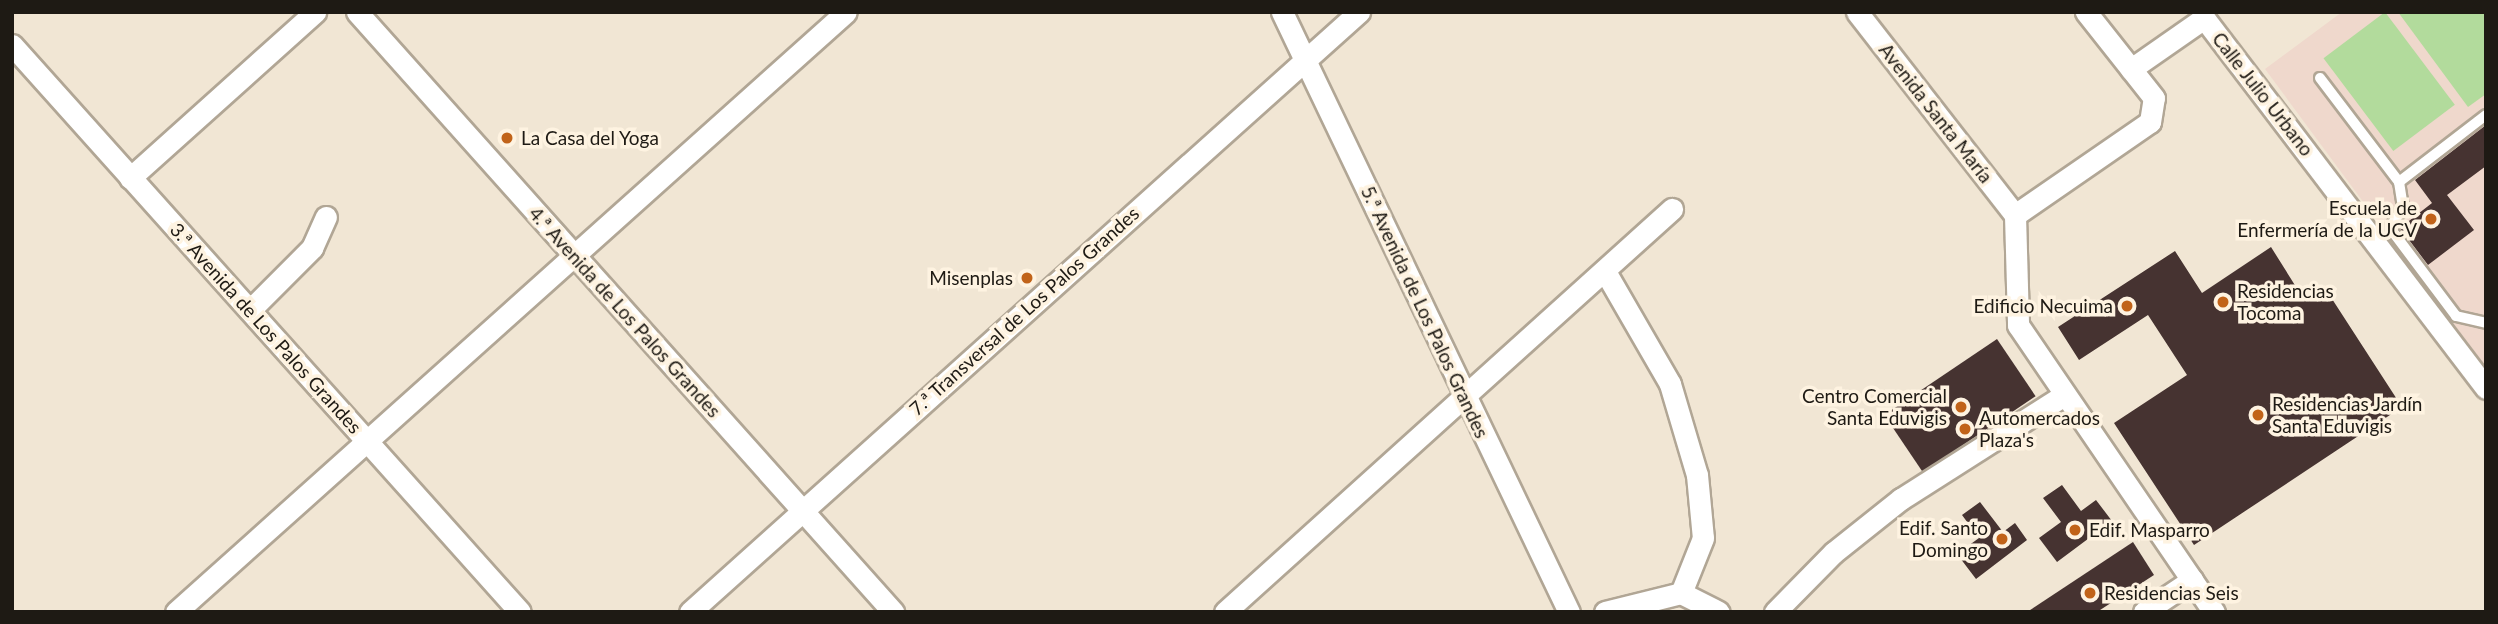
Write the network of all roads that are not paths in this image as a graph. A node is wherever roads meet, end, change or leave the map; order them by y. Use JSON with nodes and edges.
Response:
{"nodes":[{"id":1,"x":315,"y":12,"type":"edge"},
{"id":2,"x":358,"y":12,"type":"edge"},
{"id":3,"x":846,"y":12,"type":"edge"},
{"id":4,"x":1282,"y":12,"type":"edge"},
{"id":5,"x":1359,"y":12,"type":"edge"},
{"id":6,"x":1857,"y":12,"type":"edge"},
{"id":7,"x":2086,"y":12,"type":"edge"},
{"id":8,"x":12,"y":45,"type":"edge"},
{"id":9,"x":1305,"y":60,"type":"junction"},
{"id":10,"x":2131,"y":69,"type":"junction"},
{"id":11,"x":2320,"y":78,"type":"dead end"},
{"id":12,"x":2486,"y":116,"type":"edge"},
{"id":13,"x":130,"y":177,"type":"junction"},
{"id":14,"x":2399,"y":182,"type":"junction"},
{"id":15,"x":1672,"y":209,"type":"dead end"},
{"id":16,"x":2015,"y":215,"type":"junction"},
{"id":17,"x":326,"y":217,"type":"dead end"},
{"id":18,"x":576,"y":258,"type":"junction"},
{"id":19,"x":1606,"y":274,"type":"junction"},
{"id":20,"x":250,"y":310,"type":"junction"},
{"id":21,"x":2486,"y":323,"type":"edge"},
{"id":22,"x":2486,"y":388,"type":"edge"},
{"id":23,"x":2064,"y":395,"type":"junction"},
{"id":24,"x":1466,"y":398,"type":"junction"},
{"id":25,"x":369,"y":442,"type":"junction"},
{"id":26,"x":803,"y":510,"type":"junction"},
{"id":27,"x":2192,"y":580,"type":"junction"},
{"id":28,"x":1681,"y":593,"type":"junction"},
{"id":29,"x":176,"y":612,"type":"edge"},
{"id":30,"x":520,"y":612,"type":"edge"},
{"id":31,"x":690,"y":612,"type":"edge"},
{"id":32,"x":893,"y":612,"type":"edge"},
{"id":33,"x":1225,"y":612,"type":"edge"},
{"id":34,"x":1569,"y":612,"type":"edge"},
{"id":35,"x":1605,"y":612,"type":"edge"},
{"id":36,"x":1719,"y":612,"type":"edge"},
{"id":37,"x":1775,"y":612,"type":"edge"},
{"id":38,"x":2144,"y":612,"type":"edge"},
{"id":39,"x":2214,"y":612,"type":"edge"}],
"edges":[{"from":1,"to":13,"type":"street"},
{"from":2,"to":18,"type":"street","name":"4.ª Avenida de Los Palos Grandes"},
{"from":3,"to":18,"type":"street"},
{"from":4,"to":9,"type":"street","name":"5.ª Avenida de Los Palos Grandes"},
{"from":5,"to":9,"type":"street","name":"7.ª Transversal de Los Palos Grandes"},
{"from":6,"to":16,"type":"street","name":"Avenida Santa María"},
{"from":7,"to":10,"type":"street"},
{"from":8,"to":13,"type":"street","name":"3.ª Avenida de Los Palos Grandes"},
{"from":9,"to":24,"type":"street","name":"5.ª Avenida de Los Palos Grandes"},
{"from":9,"to":26,"type":"street","name":"7.ª Transversal de Los Palos Grandes"},
{"from":10,"to":16,"type":"street"},
{"from":10,"to":22,"type":"street","name":"Calle Julio Urbano"},
{"from":11,"to":14,"type":"lane"},
{"from":12,"to":14,"type":"lane"},
{"from":13,"to":20,"type":"street","name":"3.ª Avenida de Los Palos Grandes"},
{"from":14,"to":21,"type":"lane"},
{"from":15,"to":19,"type":"street"},
{"from":16,"to":23,"type":"street"},
{"from":17,"to":20,"type":"street"},
{"from":18,"to":25,"type":"street"},
{"from":18,"to":26,"type":"street","name":"4.ª Avenida de Los Palos Grandes"},
{"from":19,"to":24,"type":"street"},
{"from":19,"to":28,"type":"street"},
{"from":20,"to":25,"type":"street","name":"3.ª Avenida de Los Palos Grandes"},
{"from":23,"to":27,"type":"street"},
{"from":23,"to":37,"type":"street"},
{"from":24,"to":33,"type":"street"},
{"from":24,"to":34,"type":"street","name":"5.ª Avenida de Los Palos Grandes"},
{"from":25,"to":29,"type":"street"},
{"from":25,"to":30,"type":"street","name":"3.ª Avenida de Los Palos Grandes"},
{"from":26,"to":31,"type":"street","name":"7.ª Transversal de Los Palos Grandes"},
{"from":26,"to":32,"type":"street","name":"4.ª Avenida de Los Palos Grandes"},
{"from":27,"to":38,"type":"street"},
{"from":27,"to":39,"type":"street"},
{"from":28,"to":35,"type":"street"},
{"from":28,"to":36,"type":"street"}]}
